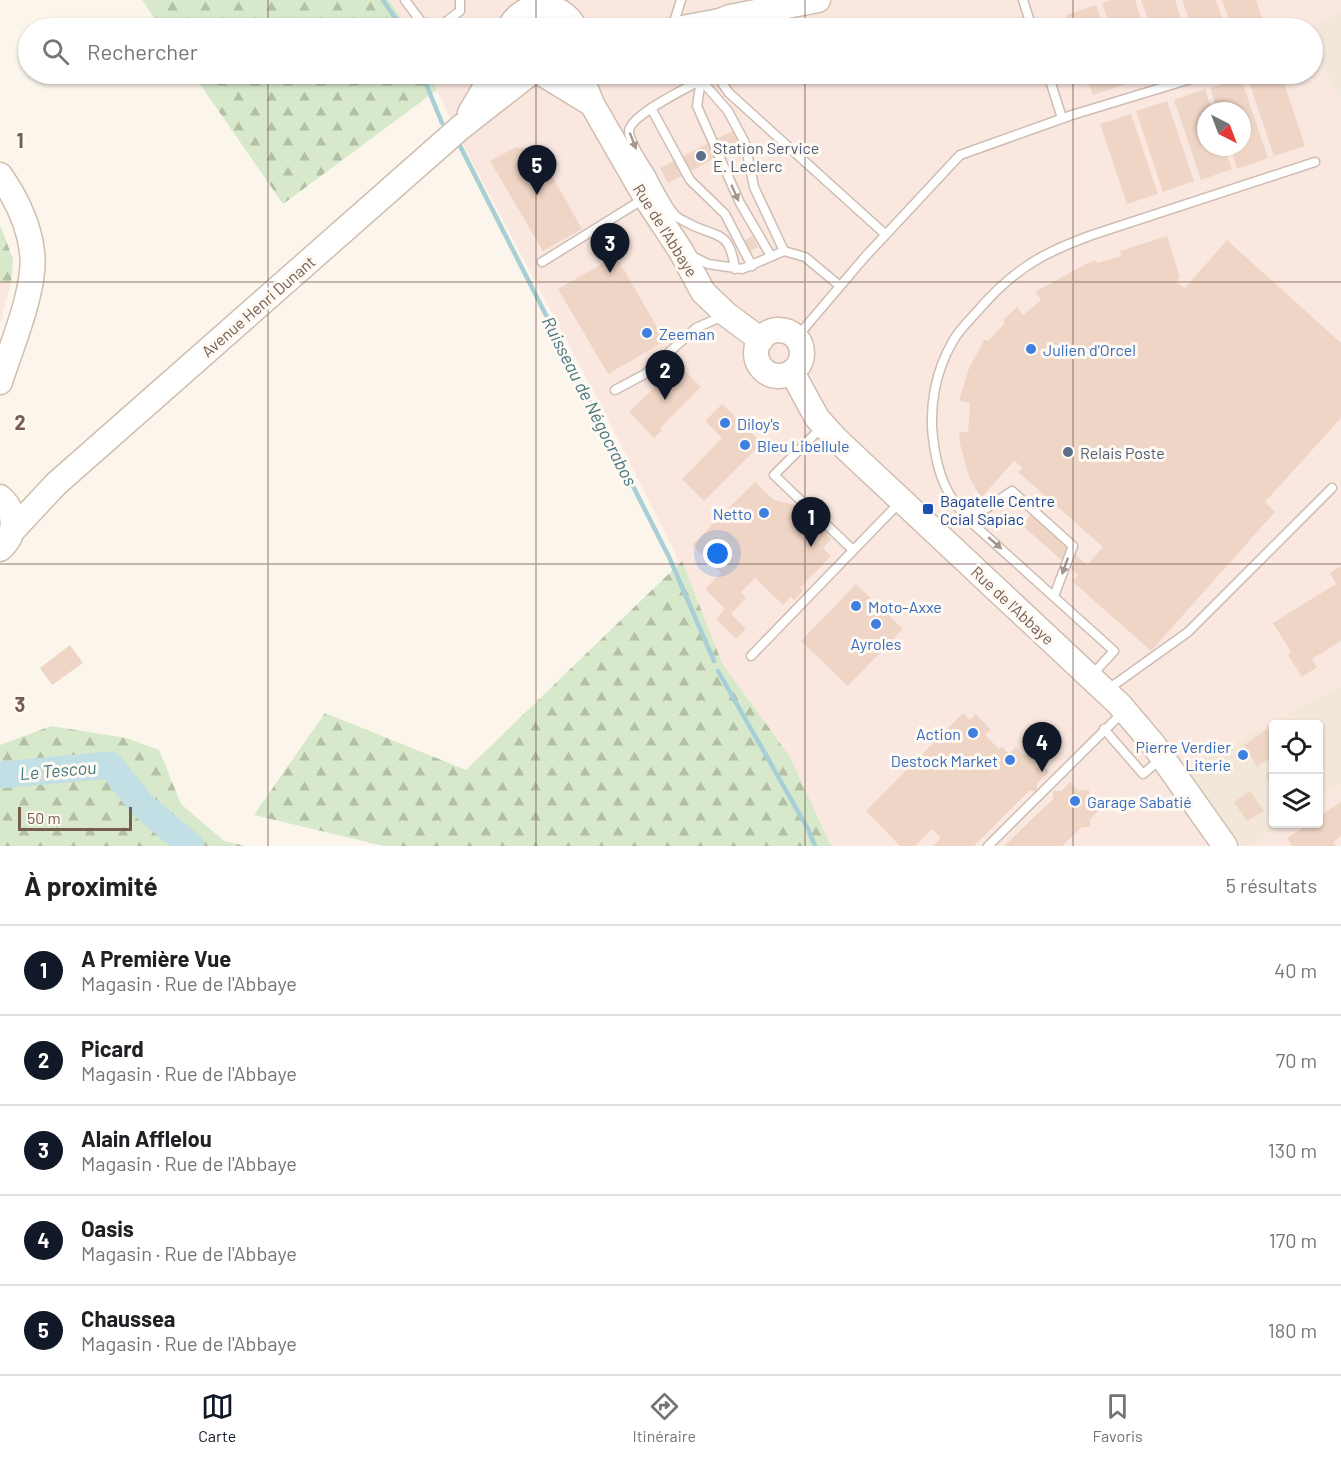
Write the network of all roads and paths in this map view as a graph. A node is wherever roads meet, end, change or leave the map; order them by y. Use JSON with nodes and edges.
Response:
{"nodes":[{"id":1,"x":405,"y":0,"type":"edge"},
{"id":2,"x":460,"y":0,"type":"edge"},
{"id":3,"x":506,"y":0,"type":"edge"},
{"id":4,"x":681,"y":0,"type":"edge"},
{"id":5,"x":818,"y":0,"type":"edge"},
{"id":6,"x":1023,"y":0,"type":"edge"},
{"id":7,"x":537,"y":2,"type":"edge"},
{"id":8,"x":788,"y":2,"type":"edge"},
{"id":9,"x":418,"y":18,"type":"edge"},
{"id":10,"x":450,"y":18,"type":"edge"},
{"id":11,"x":507,"y":18,"type":"edge"},
{"id":12,"x":514,"y":18,"type":"edge"},
{"id":13,"x":570,"y":18,"type":"edge"},
{"id":14,"x":674,"y":18,"type":"edge"},
{"id":15,"x":732,"y":18,"type":"edge"},
{"id":16,"x":1029,"y":18,"type":"edge"},
{"id":17,"x":487,"y":84,"type":"edge"},
{"id":18,"x":525,"y":84,"type":"edge"},
{"id":19,"x":557,"y":84,"type":"edge"},
{"id":20,"x":584,"y":84,"type":"edge"},
{"id":21,"x":691,"y":84,"type":"edge"},
{"id":22,"x":702,"y":84,"type":"edge"},
{"id":23,"x":708,"y":84,"type":"edge"},
{"id":24,"x":723,"y":84,"type":"edge"},
{"id":25,"x":1051,"y":84,"type":"edge"},
{"id":26,"x":1175,"y":84,"type":"edge"},
{"id":27,"x":592,"y":104,"type":"junction"},
{"id":28,"x":651,"y":108,"type":"junction"},
{"id":29,"x":1062,"y":118,"type":"junction"},
{"id":30,"x":460,"y":128,"type":"junction"},
{"id":31,"x":1316,"y":162,"type":"dead end"},
{"id":32,"x":0,"y":175,"type":"edge"},
{"id":33,"x":646,"y":198,"type":"junction"},
{"id":34,"x":885,"y":234,"type":"junction"},
{"id":35,"x":681,"y":251,"type":"junction"},
{"id":36,"x":784,"y":251,"type":"junction"},
{"id":37,"x":771,"y":256,"type":"junction"},
{"id":38,"x":542,"y":262,"type":"dead end"},
{"id":39,"x":752,"y":266,"type":"junction"},
{"id":40,"x":735,"y":269,"type":"junction"},
{"id":41,"x":840,"y":286,"type":"junction"},
{"id":42,"x":726,"y":315,"type":"junction"},
{"id":43,"x":796,"y":338,"type":"junction"},
{"id":44,"x":760,"y":340,"type":"junction"},
{"id":45,"x":792,"y":372,"type":"junction"},
{"id":46,"x":0,"y":382,"type":"edge"},
{"id":47,"x":615,"y":390,"type":"dead end"},
{"id":48,"x":823,"y":425,"type":"junction"},
{"id":49,"x":56,"y":484,"type":"junction"},
{"id":50,"x":1332,"y":488,"type":"dead end"},
{"id":51,"x":0,"y":496,"type":"edge"},
{"id":52,"x":902,"y":501,"type":"junction"},
{"id":53,"x":960,"y":511,"type":"junction"},
{"id":54,"x":6,"y":540,"type":"edge"},
{"id":55,"x":853,"y":550,"type":"junction"},
{"id":56,"x":1054,"y":596,"type":"junction"},
{"id":57,"x":751,"y":656,"type":"dead end"},
{"id":58,"x":1098,"y":684,"type":"junction"},
{"id":59,"x":1125,"y":711,"type":"junction"},
{"id":60,"x":1104,"y":729,"type":"junction"},
{"id":61,"x":1162,"y":757,"type":"junction"},
{"id":62,"x":988,"y":846,"type":"edge"},
{"id":63,"x":1225,"y":846,"type":"edge"}],
"edges":[{"from":1,"to":9,"type":"lane"},
{"from":2,"to":10,"type":"lane"},
{"from":3,"to":11,"type":"main road"},
{"from":4,"to":14,"type":"lane"},
{"from":5,"to":8,"type":"main road"},
{"from":6,"to":16,"type":"lane"},
{"from":7,"to":12,"type":"main road"},
{"from":7,"to":13,"type":"main road"},
{"from":8,"to":15,"type":"main road"},
{"from":17,"to":30,"type":"main road","name":"Avenue Henri Dunant"},
{"from":18,"to":30,"type":"main road","name":"Avenue Henri Dunant"},
{"from":19,"to":27,"type":"main road","name":"Rue de l'Abbaye"},
{"from":20,"to":27,"type":"main road","name":"Rue de l'Abbaye"},
{"from":21,"to":28,"type":"lane"},
{"from":22,"to":37,"type":"lane","one_way":true},
{"from":23,"to":36,"type":"lane"},
{"from":24,"to":34,"type":"lane"},
{"from":25,"to":29,"type":"lane"},
{"from":26,"to":29,"type":"lane"},
{"from":27,"to":33,"type":"main road","name":"Rue de l'Abbaye"},
{"from":28,"to":39,"type":"lane"},
{"from":28,"to":40,"type":"lane","one_way":true},
{"from":29,"to":34,"type":"lane"},
{"from":30,"to":49,"type":"main road","name":"Avenue Henri Dunant"},
{"from":31,"to":53,"type":"lane"},
{"from":32,"to":46,"type":"main road"},
{"from":33,"to":35,"type":"main road","name":"Rue de l'Abbaye"},
{"from":33,"to":38,"type":"lane"},
{"from":34,"to":41,"type":"lane"},
{"from":35,"to":40,"type":"lane"},
{"from":35,"to":42,"type":"main road","name":"Rue de l'Abbaye"},
{"from":36,"to":37,"type":"lane"},
{"from":36,"to":41,"type":"lane"},
{"from":37,"to":39,"type":"lane"},
{"from":39,"to":40,"type":"lane"},
{"from":41,"to":43,"type":"lane"},
{"from":42,"to":44,"type":"main road","name":"Rue de l'Abbaye"},
{"from":42,"to":47,"type":"lane"},
{"from":43,"to":44,"type":"main road"},
{"from":43,"to":45,"type":"main road"},
{"from":44,"to":45,"type":"main road"},
{"from":45,"to":48,"type":"main road","name":"Rue de l'Abbaye"},
{"from":48,"to":52,"type":"main road","name":"Rue de l'Abbaye"},
{"from":48,"to":55,"type":"lane"},
{"from":49,"to":51,"type":"main road","name":"Avenue Henri Dunant"},
{"from":49,"to":54,"type":"main road","name":"Avenue Henri Dunant"},
{"from":50,"to":58,"type":"lane"},
{"from":51,"to":54,"type":"main road"},
{"from":52,"to":55,"type":"lane"},
{"from":52,"to":58,"type":"main road","name":"Rue de l'Abbaye"},
{"from":53,"to":56,"type":"lane","one_way":true},
{"from":53,"to":56,"type":"lane","one_way":true},
{"from":55,"to":57,"type":"lane"},
{"from":56,"to":58,"type":"lane"},
{"from":58,"to":59,"type":"main road","name":"Rue de l'Abbaye"},
{"from":59,"to":60,"type":"lane"},
{"from":59,"to":61,"type":"main road","name":"Rue de l'Abbaye"},
{"from":60,"to":61,"type":"lane"},
{"from":60,"to":62,"type":"lane"},
{"from":61,"to":63,"type":"main road","name":"Rue de l'Abbaye"}]}
